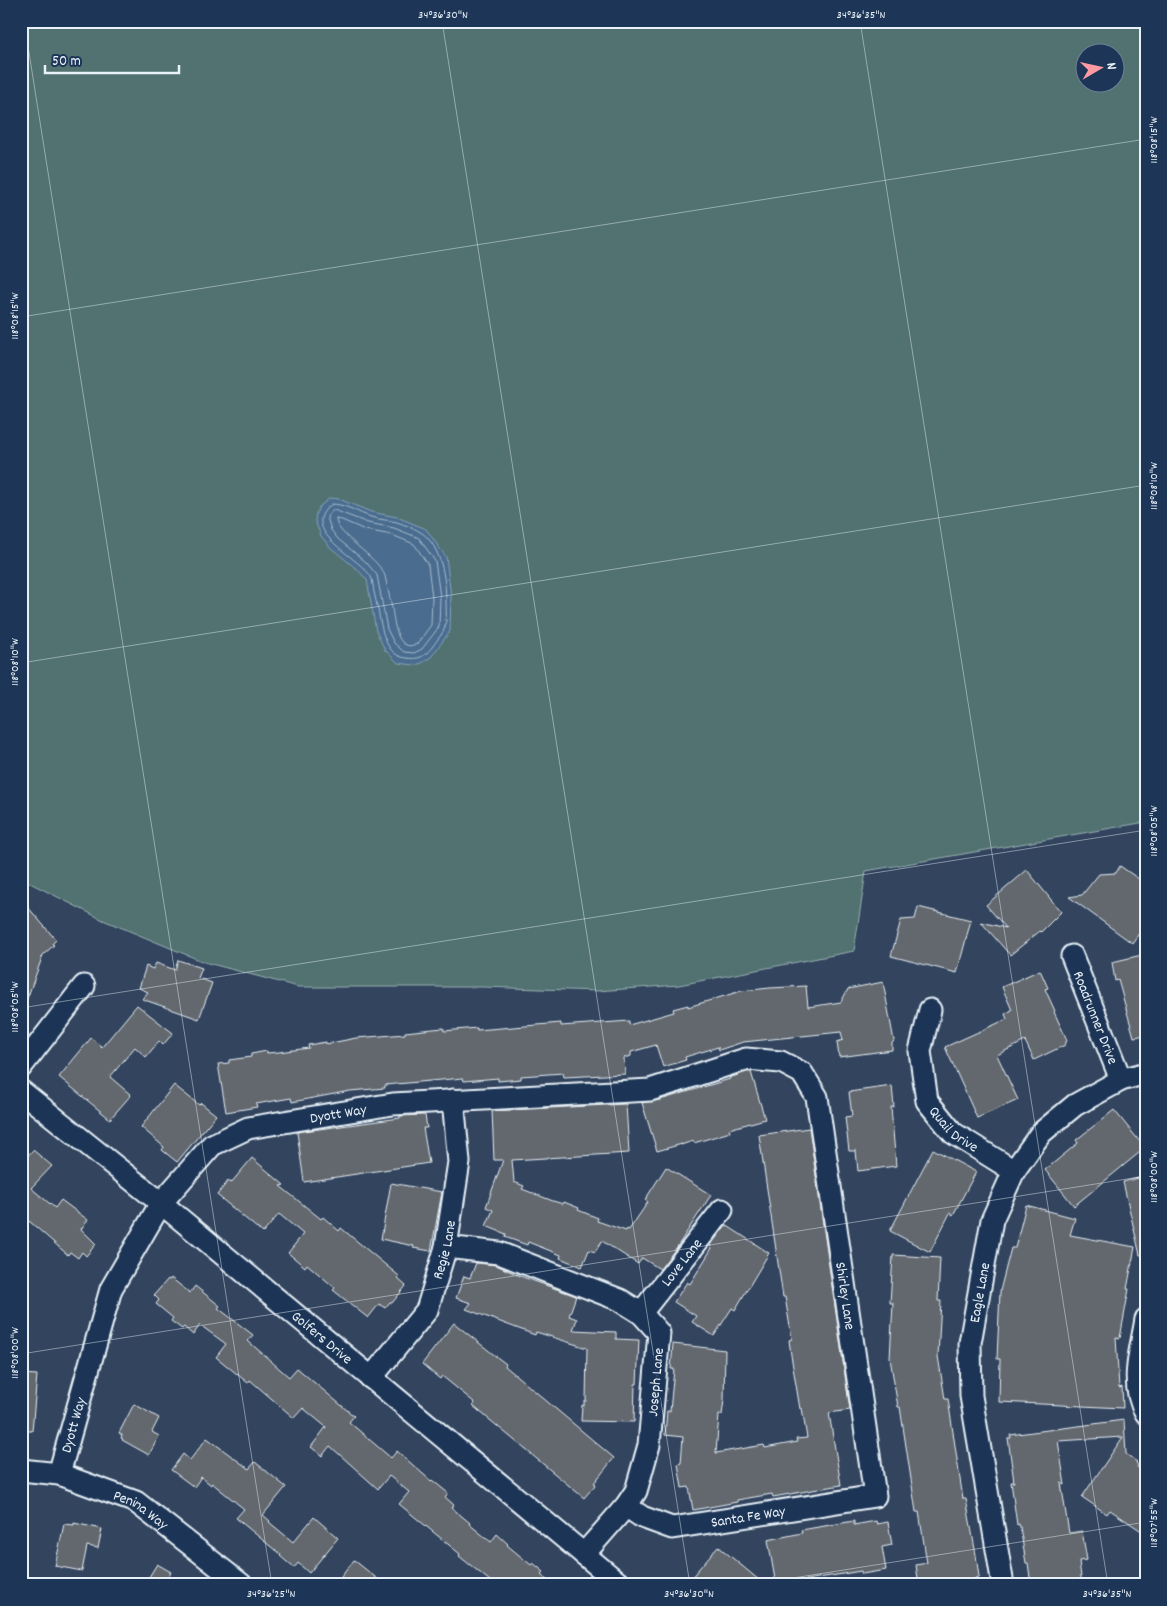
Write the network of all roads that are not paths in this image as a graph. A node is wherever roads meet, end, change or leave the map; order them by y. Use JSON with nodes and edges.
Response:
{"nodes":[{"id":1,"x":1072,"y":956,"type":"dead end"},
{"id":2,"x":84,"y":986,"type":"dead end"},
{"id":3,"x":930,"y":1010,"type":"dead end"},
{"id":4,"x":21,"y":1067,"type":"edge"},
{"id":5,"x":1146,"y":1073,"type":"edge"},
{"id":6,"x":1121,"y":1080,"type":"junction"},
{"id":7,"x":21,"y":1092,"type":"edge"},
{"id":8,"x":818,"y":1097,"type":"joint"},
{"id":9,"x":453,"y":1100,"type":"junction"},
{"id":10,"x":1014,"y":1171,"type":"junction"},
{"id":11,"x":161,"y":1203,"type":"junction"},
{"id":12,"x":722,"y":1210,"type":"dead end"},
{"id":13,"x":446,"y":1247,"type":"junction"},
{"id":14,"x":641,"y":1313,"type":"junction"},
{"id":15,"x":1146,"y":1319,"type":"edge"},
{"id":16,"x":371,"y":1378,"type":"junction"},
{"id":17,"x":1146,"y":1413,"type":"edge"},
{"id":18,"x":21,"y":1470,"type":"edge"},
{"id":19,"x":59,"y":1474,"type":"junction"},
{"id":20,"x":875,"y":1496,"type":"joint"},
{"id":21,"x":626,"y":1506,"type":"junction"},
{"id":22,"x":584,"y":1554,"type":"junction"},
{"id":23,"x":242,"y":1585,"type":"edge"},
{"id":24,"x":621,"y":1585,"type":"edge"},
{"id":25,"x":1003,"y":1585,"type":"edge"}],
"edges":[{"from":1,"to":6,"type":"street","name":"Roadrunner Drive"},
{"from":2,"to":4,"type":"street"},
{"from":3,"to":10,"type":"street","name":"Quail Drive"},
{"from":5,"to":6,"type":"street","name":"Eagle Lane"},
{"from":6,"to":10,"type":"street","name":"Eagle Lane"},
{"from":7,"to":11,"type":"street","name":"Golfers Drive"},
{"from":8,"to":9,"type":"street","name":"Dyott Way"},
{"from":8,"to":20,"type":"street","name":"Shirley Lane"},
{"from":9,"to":11,"type":"street","name":"Dyott Way"},
{"from":9,"to":13,"type":"street","name":"Regie Lane"},
{"from":10,"to":25,"type":"street","name":"Eagle Lane"},
{"from":11,"to":16,"type":"street","name":"Golfers Drive"},
{"from":11,"to":19,"type":"street","name":"Dyott Way"},
{"from":12,"to":14,"type":"street","name":"Love Lane"},
{"from":13,"to":14,"type":"street","name":"Joseph Lane"},
{"from":13,"to":16,"type":"street","name":"Regie Lane"},
{"from":14,"to":21,"type":"street","name":"Joseph Lane"},
{"from":15,"to":17,"type":"street"},
{"from":16,"to":22,"type":"street","name":"Golfers Drive"},
{"from":18,"to":19,"type":"street","name":"Penina Way"},
{"from":19,"to":23,"type":"street","name":"Penina Way"},
{"from":20,"to":21,"type":"street","name":"Santa Fe Way"},
{"from":21,"to":22,"type":"street","name":"Joseph Lane"},
{"from":22,"to":24,"type":"street","name":"Golfers Drive"}]}
